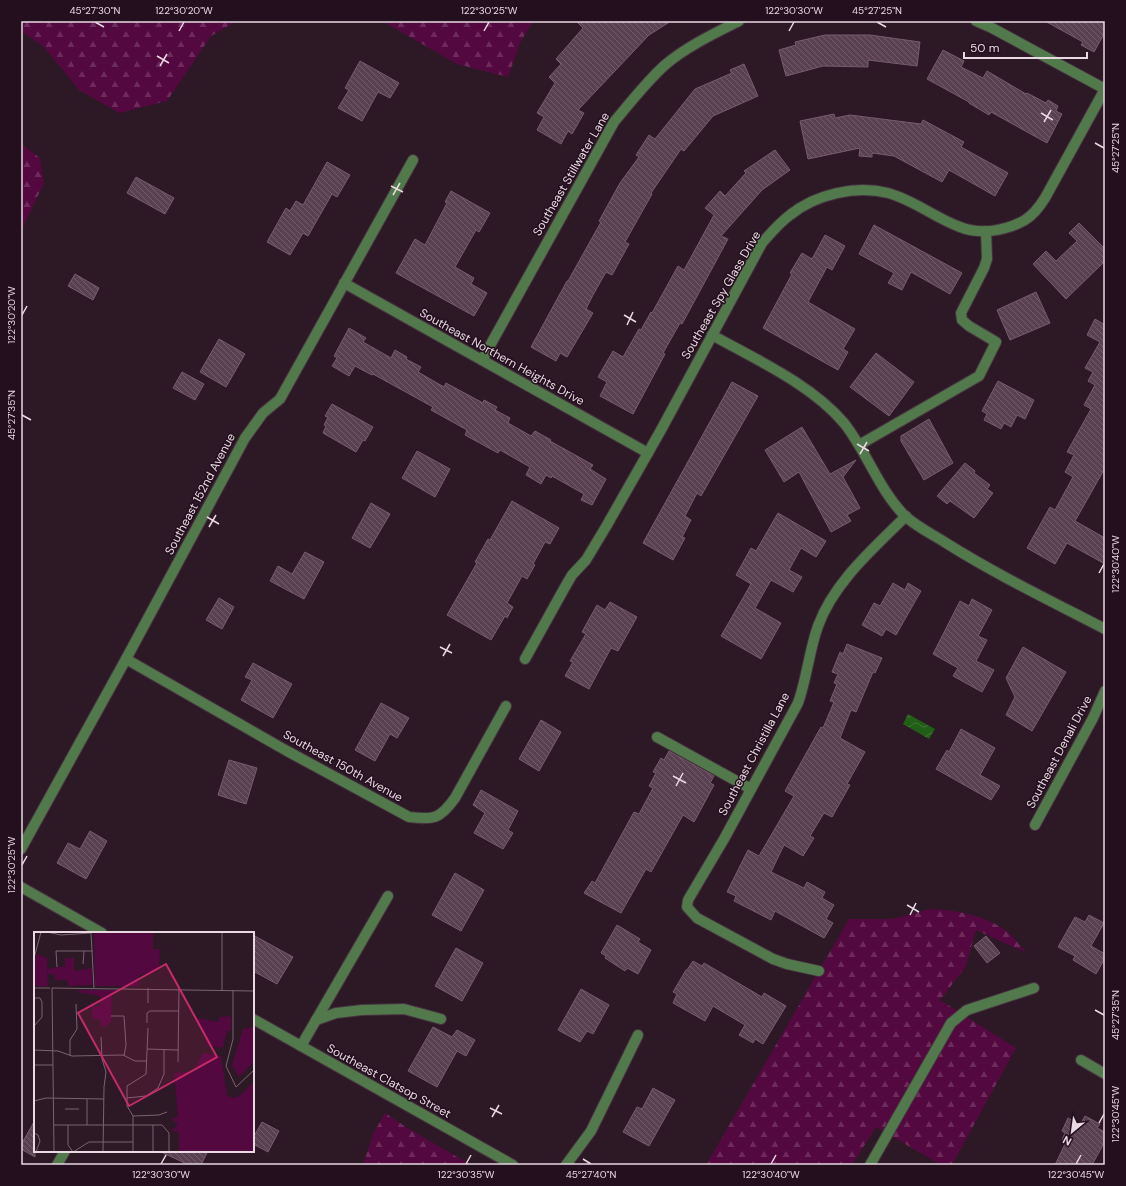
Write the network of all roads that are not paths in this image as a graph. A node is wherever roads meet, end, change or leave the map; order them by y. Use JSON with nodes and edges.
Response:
{"nodes":[{"id":1,"x":739,"y":21,"type":"edge"},
{"id":2,"x":976,"y":21,"type":"edge"},
{"id":3,"x":1105,"y":89,"type":"edge"},
{"id":4,"x":413,"y":160,"type":"dead end"},
{"id":5,"x":986,"y":231,"type":"junction"},
{"id":6,"x":344,"y":283,"type":"junction"},
{"id":7,"x":712,"y":335,"type":"junction"},
{"id":8,"x":482,"y":360,"type":"junction"},
{"id":9,"x":858,"y":445,"type":"junction"},
{"id":10,"x":648,"y":453,"type":"junction"},
{"id":11,"x":906,"y":516,"type":"junction"},
{"id":12,"x":1105,"y":628,"type":"edge"},
{"id":13,"x":126,"y":659,"type":"junction"},
{"id":14,"x":525,"y":659,"type":"dead end"},
{"id":15,"x":1105,"y":691,"type":"edge"},
{"id":16,"x":506,"y":706,"type":"dead end"},
{"id":17,"x":657,"y":737,"type":"dead end"},
{"id":18,"x":751,"y":790,"type":"junction"},
{"id":19,"x":1035,"y":825,"type":"dead end"},
{"id":20,"x":21,"y":849,"type":"edge"},
{"id":21,"x":21,"y":886,"type":"edge"},
{"id":22,"x":388,"y":896,"type":"dead end"},
{"id":23,"x":100,"y":932,"type":"edge"},
{"id":24,"x":818,"y":971,"type":"dead end"},
{"id":25,"x":1034,"y":988,"type":"dead end"},
{"id":26,"x":441,"y":1018,"type":"dead end"},
{"id":27,"x":254,"y":1020,"type":"edge"},
{"id":28,"x":316,"y":1020,"type":"junction"},
{"id":29,"x":638,"y":1035,"type":"dead end"},
{"id":30,"x":301,"y":1046,"type":"junction"},
{"id":31,"x":1081,"y":1060,"type":"dead end"},
{"id":32,"x":1105,"y":1074,"type":"edge"},
{"id":33,"x":64,"y":1152,"type":"edge"},
{"id":34,"x":57,"y":1165,"type":"edge"},
{"id":35,"x":513,"y":1165,"type":"edge"},
{"id":36,"x":566,"y":1165,"type":"edge"},
{"id":37,"x":870,"y":1165,"type":"edge"}],
"edges":[{"from":1,"to":8,"type":"street","name":"Southeast Stillwater Lane"},
{"from":2,"to":3,"type":"street"},
{"from":3,"to":5,"type":"street","name":"Southeast Spy Glass Drive"},
{"from":4,"to":6,"type":"street","name":"Southeast 152nd Avenue"},
{"from":5,"to":7,"type":"street","name":"Southeast Spy Glass Drive"},
{"from":5,"to":9,"type":"street"},
{"from":6,"to":8,"type":"street","name":"Southeast Northern Heights Drive"},
{"from":6,"to":13,"type":"street","name":"Southeast 152nd Avenue"},
{"from":7,"to":9,"type":"street"},
{"from":7,"to":10,"type":"street","name":"Southeast Spy Glass Drive"},
{"from":8,"to":10,"type":"street","name":"Southeast Northern Heights Drive"},
{"from":9,"to":11,"type":"street"},
{"from":10,"to":14,"type":"street","name":"Southeast Spy Glass Drive"},
{"from":11,"to":12,"type":"street"},
{"from":11,"to":18,"type":"street","name":"Southeast Christilla Lane"},
{"from":13,"to":16,"type":"street","name":"Southeast 150th Avenue"},
{"from":13,"to":20,"type":"street","name":"Southeast 152nd Avenue"},
{"from":15,"to":19,"type":"street","name":"Southeast Denali Drive"},
{"from":17,"to":18,"type":"street"},
{"from":18,"to":24,"type":"street","name":"Southeast Christilla Lane"},
{"from":21,"to":23,"type":"street"},
{"from":22,"to":28,"type":"street"},
{"from":25,"to":37,"type":"street"},
{"from":26,"to":28,"type":"street"},
{"from":27,"to":30,"type":"street","name":"Southeast Clatsop Street"},
{"from":28,"to":30,"type":"street"},
{"from":29,"to":36,"type":"street"},
{"from":30,"to":35,"type":"street","name":"Southeast Clatsop Street"},
{"from":31,"to":32,"type":"street"},
{"from":33,"to":34,"type":"street"}]}
